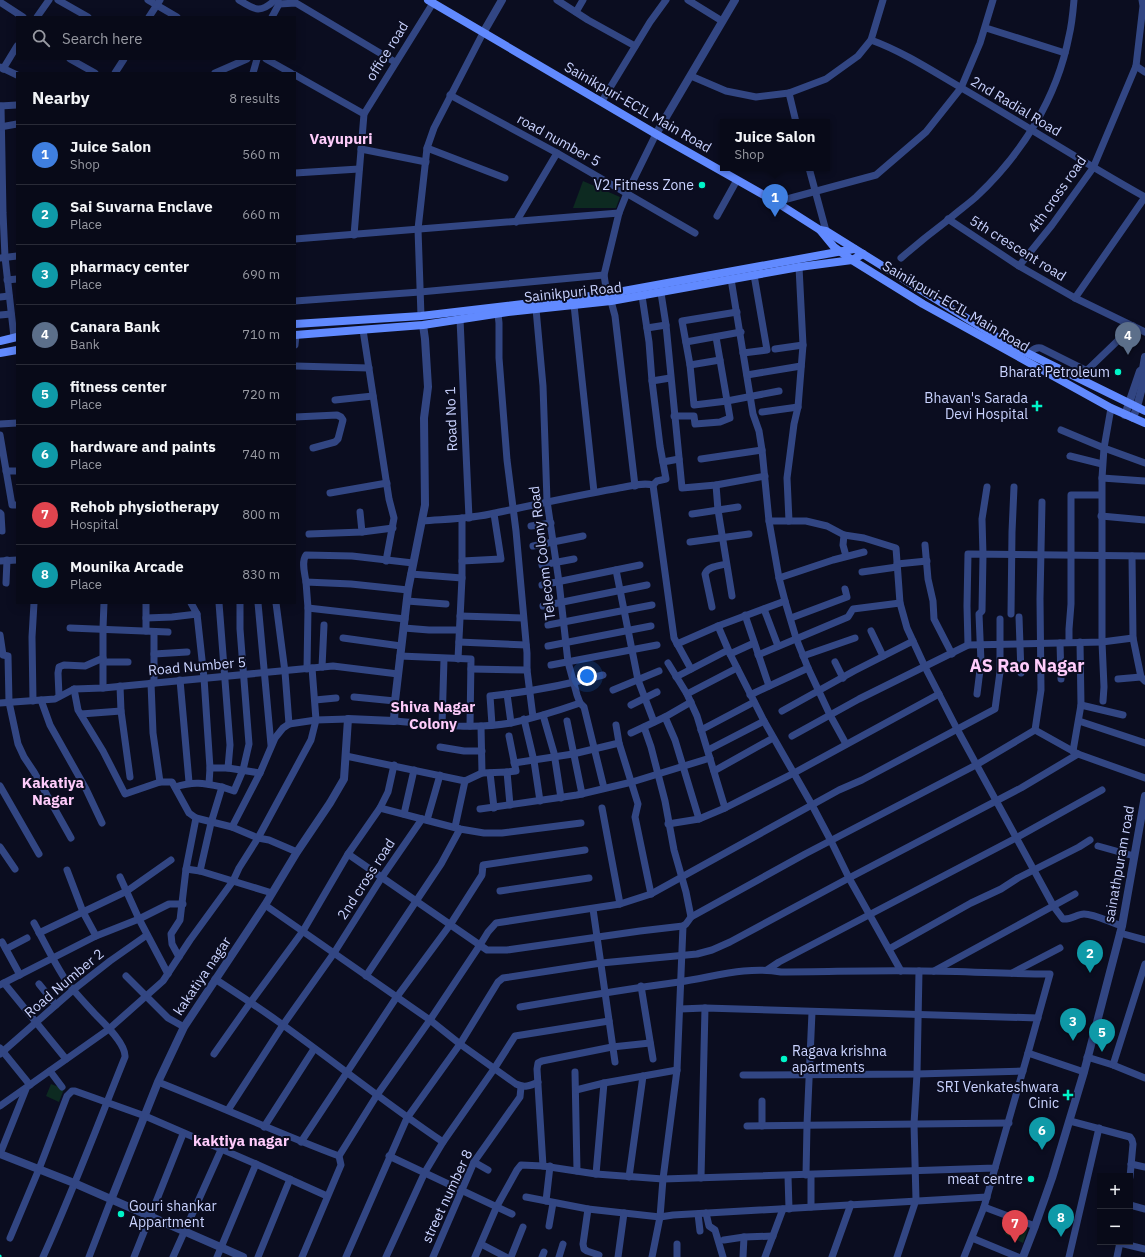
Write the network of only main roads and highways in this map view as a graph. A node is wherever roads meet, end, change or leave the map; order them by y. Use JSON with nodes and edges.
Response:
{"nodes":[{"id":1,"x":430,"y":1,"type":"edge"},
{"id":2,"x":720,"y":170,"type":"edge"},
{"id":3,"x":721,"y":171,"type":"edge"},
{"id":4,"x":824,"y":233,"type":"junction"},
{"id":5,"x":854,"y":249,"type":"junction"},
{"id":6,"x":841,"y":252,"type":"junction"},
{"id":7,"x":863,"y":254,"type":"junction"},
{"id":8,"x":824,"y":255,"type":"junction"},
{"id":9,"x":852,"y":260,"type":"junction"},
{"id":10,"x":609,"y":298,"type":"junction"},
{"id":11,"x":336,"y":321,"type":"junction"},
{"id":12,"x":296,"y":324,"type":"edge"},
{"id":13,"x":336,"y":332,"type":"junction"},
{"id":14,"x":296,"y":335,"type":"edge"},
{"id":15,"x":15,"y":337,"type":"edge"},
{"id":16,"x":0,"y":341,"type":"edge"},
{"id":17,"x":16,"y":350,"type":"edge"},
{"id":18,"x":0,"y":353,"type":"edge"},
{"id":19,"x":1145,"y":411,"type":"edge"},
{"id":20,"x":1145,"y":423,"type":"edge"}],
"edges":[{"from":1,"to":2,"type":"main road","name":"Sainikpuri-ECIL Main Road"},
{"from":3,"to":4,"type":"main road","name":"Sainikpuri-ECIL Main Road"},
{"from":4,"to":5,"type":"main road","name":"Sainikpuri-ECIL Main Road"},
{"from":4,"to":6,"type":"main road","name":"Sainikpuri-ECIL Main Road"},
{"from":4,"to":8,"type":"main road"},
{"from":5,"to":6,"type":"main road","name":"Sainikpuri Road"},
{"from":5,"to":7,"type":"main road","name":"Sainikpuri-ECIL Main Road"},
{"from":6,"to":8,"type":"main road","name":"Sainikpuri Road"},
{"from":6,"to":9,"type":"main road","name":"Sainikpuri-ECIL Main Road"},
{"from":7,"to":9,"type":"main road"},
{"from":7,"to":19,"type":"main road","name":"Sainikpuri-ECIL Main Road"},
{"from":8,"to":10,"type":"main road","name":"Sainikpuri Road"},
{"from":9,"to":10,"type":"main road","name":"Sainikpuri Road"},
{"from":9,"to":20,"type":"main road","name":"Sainikpuri-ECIL Main Road"},
{"from":10,"to":11,"type":"main road","name":"Sainikpuri Road"},
{"from":10,"to":13,"type":"main road","name":"Sainikpuri Road"},
{"from":11,"to":12,"type":"main road","name":"Sainikpuri Road"},
{"from":11,"to":13,"type":"main road"},
{"from":13,"to":14,"type":"main road","name":"Sainikpuri Road"},
{"from":15,"to":16,"type":"main road"},
{"from":17,"to":18,"type":"main road"}]}
